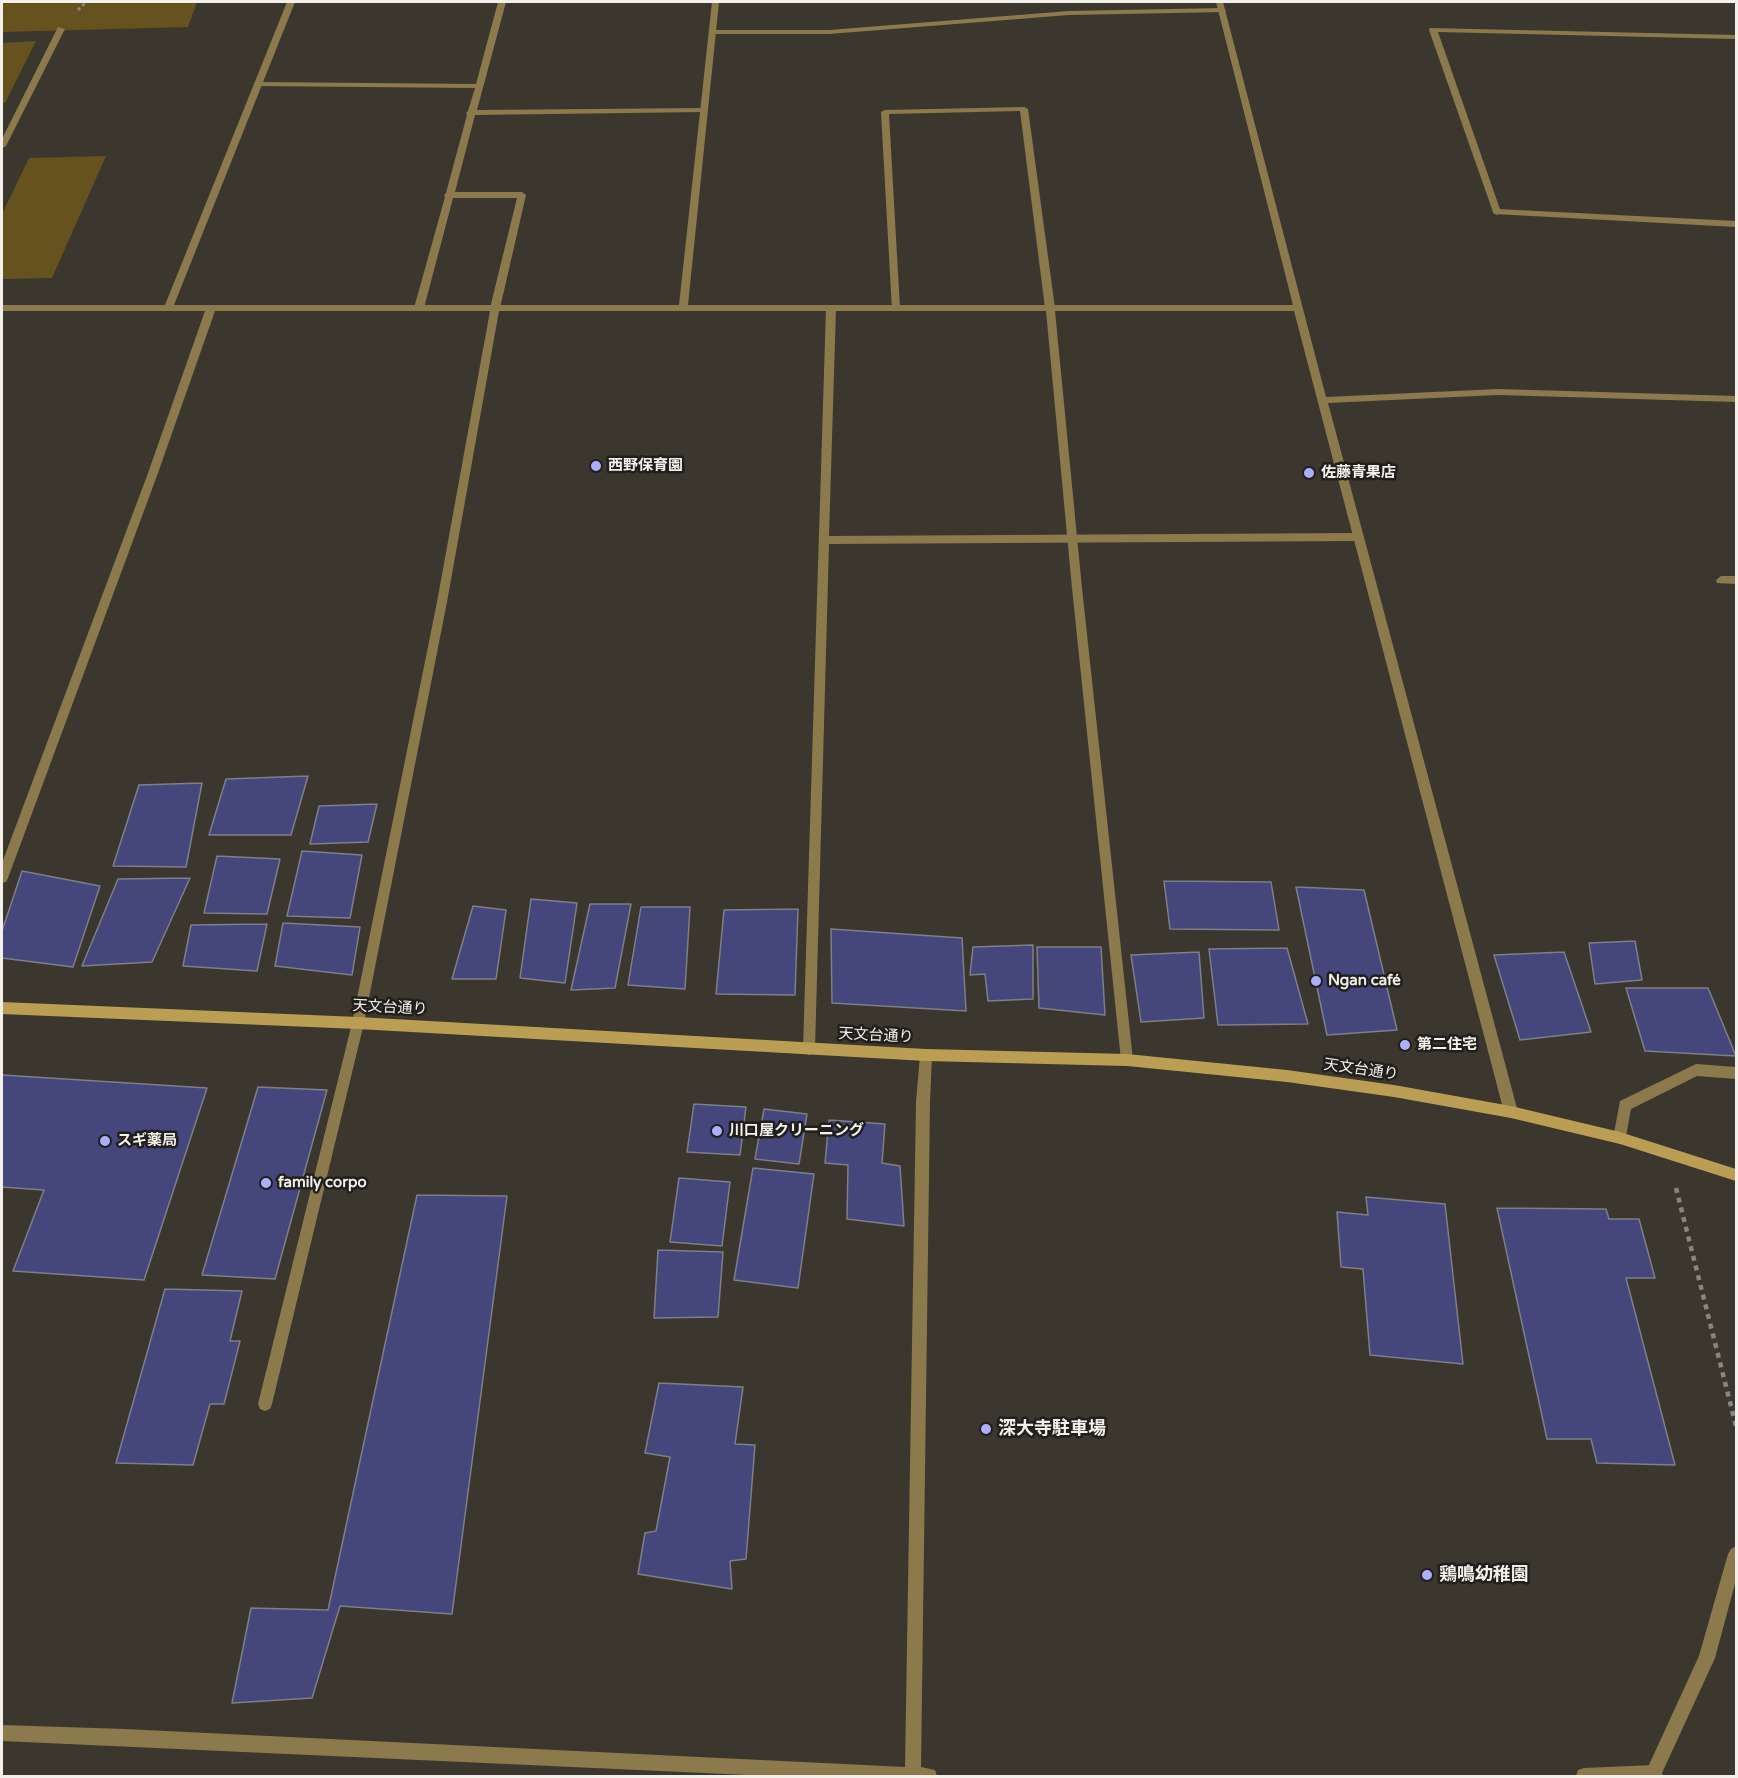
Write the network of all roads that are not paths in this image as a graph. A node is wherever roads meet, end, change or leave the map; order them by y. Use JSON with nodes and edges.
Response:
{"nodes":[{"id":1,"x":291,"y":2,"type":"edge"},
{"id":2,"x":502,"y":2,"type":"edge"},
{"id":3,"x":715,"y":2,"type":"edge"},
{"id":4,"x":1221,"y":6,"type":"edge"},
{"id":5,"x":61,"y":29,"type":"dead end"},
{"id":6,"x":712,"y":32,"type":"junction"},
{"id":7,"x":1737,"y":37,"type":"edge"},
{"id":8,"x":257,"y":84,"type":"junction"},
{"id":9,"x":477,"y":86,"type":"junction"},
{"id":10,"x":704,"y":110,"type":"junction"},
{"id":11,"x":470,"y":113,"type":"junction"},
{"id":12,"x":2,"y":146,"type":"edge"},
{"id":13,"x":448,"y":195,"type":"junction"},
{"id":14,"x":1737,"y":224,"type":"edge"},
{"id":15,"x":2,"y":308,"type":"edge"},
{"id":16,"x":168,"y":308,"type":"junction"},
{"id":17,"x":211,"y":308,"type":"junction"},
{"id":18,"x":419,"y":308,"type":"junction"},
{"id":19,"x":495,"y":308,"type":"junction"},
{"id":20,"x":831,"y":308,"type":"junction"},
{"id":21,"x":895,"y":308,"type":"junction"},
{"id":22,"x":1050,"y":308,"type":"junction"},
{"id":23,"x":1298,"y":308,"type":"junction"},
{"id":24,"x":683,"y":309,"type":"junction"},
{"id":25,"x":1737,"y":399,"type":"edge"},
{"id":26,"x":1323,"y":400,"type":"junction"},
{"id":27,"x":1359,"y":537,"type":"junction"},
{"id":28,"x":824,"y":540,"type":"junction"},
{"id":29,"x":1072,"y":540,"type":"junction"},
{"id":30,"x":1721,"y":580,"type":"dead end"},
{"id":31,"x":1737,"y":580,"type":"edge"},
{"id":32,"x":2,"y":878,"type":"edge"},
{"id":33,"x":2,"y":1008,"type":"edge"},
{"id":34,"x":358,"y":1023,"type":"junction"},
{"id":35,"x":809,"y":1049,"type":"junction"},
{"id":36,"x":926,"y":1055,"type":"junction"},
{"id":37,"x":1127,"y":1060,"type":"junction"},
{"id":38,"x":1737,"y":1073,"type":"edge"},
{"id":39,"x":1511,"y":1112,"type":"junction"},
{"id":40,"x":1620,"y":1138,"type":"junction"},
{"id":41,"x":1737,"y":1174,"type":"edge"},
{"id":42,"x":265,"y":1404,"type":"dead end"},
{"id":43,"x":1737,"y":1554,"type":"edge"},
{"id":44,"x":2,"y":1733,"type":"edge"},
{"id":45,"x":1654,"y":1775,"type":"edge"},
{"id":46,"x":921,"y":1776,"type":"edge"},
{"id":47,"x":1584,"y":1776,"type":"edge"}],
"edges":[{"from":1,"to":8,"type":"street"},
{"from":2,"to":9,"type":"street"},
{"from":3,"to":6,"type":"street"},
{"from":4,"to":6,"type":"street"},
{"from":4,"to":23,"type":"street"},
{"from":5,"to":12,"type":"street"},
{"from":6,"to":10,"type":"street"},
{"from":7,"to":14,"type":"street"},
{"from":8,"to":9,"type":"street"},
{"from":8,"to":16,"type":"street"},
{"from":9,"to":11,"type":"street"},
{"from":10,"to":11,"type":"street"},
{"from":10,"to":24,"type":"street"},
{"from":11,"to":13,"type":"street"},
{"from":13,"to":18,"type":"street"},
{"from":13,"to":19,"type":"street"},
{"from":15,"to":16,"type":"street"},
{"from":16,"to":17,"type":"street"},
{"from":17,"to":18,"type":"street"},
{"from":17,"to":32,"type":"street"},
{"from":18,"to":19,"type":"street"},
{"from":19,"to":24,"type":"street"},
{"from":19,"to":34,"type":"street"},
{"from":20,"to":21,"type":"street"},
{"from":20,"to":24,"type":"street"},
{"from":20,"to":28,"type":"street"},
{"from":21,"to":22,"type":"street"},
{"from":21,"to":22,"type":"street"},
{"from":22,"to":23,"type":"street"},
{"from":22,"to":29,"type":"street"},
{"from":23,"to":26,"type":"street"},
{"from":25,"to":26,"type":"street"},
{"from":26,"to":27,"type":"street"},
{"from":27,"to":29,"type":"street"},
{"from":27,"to":39,"type":"street"},
{"from":28,"to":29,"type":"street"},
{"from":28,"to":35,"type":"street"},
{"from":29,"to":37,"type":"street"},
{"from":30,"to":31,"type":"street"},
{"from":33,"to":34,"type":"main road","name":"天文台通り"},
{"from":34,"to":35,"type":"main road","name":"天文台通り"},
{"from":34,"to":42,"type":"street"},
{"from":35,"to":36,"type":"main road","name":"天文台通り"},
{"from":36,"to":37,"type":"main road","name":"天文台通り"},
{"from":36,"to":46,"type":"street"},
{"from":37,"to":39,"type":"main road","name":"天文台通り"},
{"from":38,"to":40,"type":"street"},
{"from":39,"to":40,"type":"main road","name":"天文台通り"},
{"from":40,"to":41,"type":"main road","name":"天文台通り"},
{"from":43,"to":45,"type":"street"},
{"from":44,"to":46,"type":"street"},
{"from":45,"to":47,"type":"street"}]}
